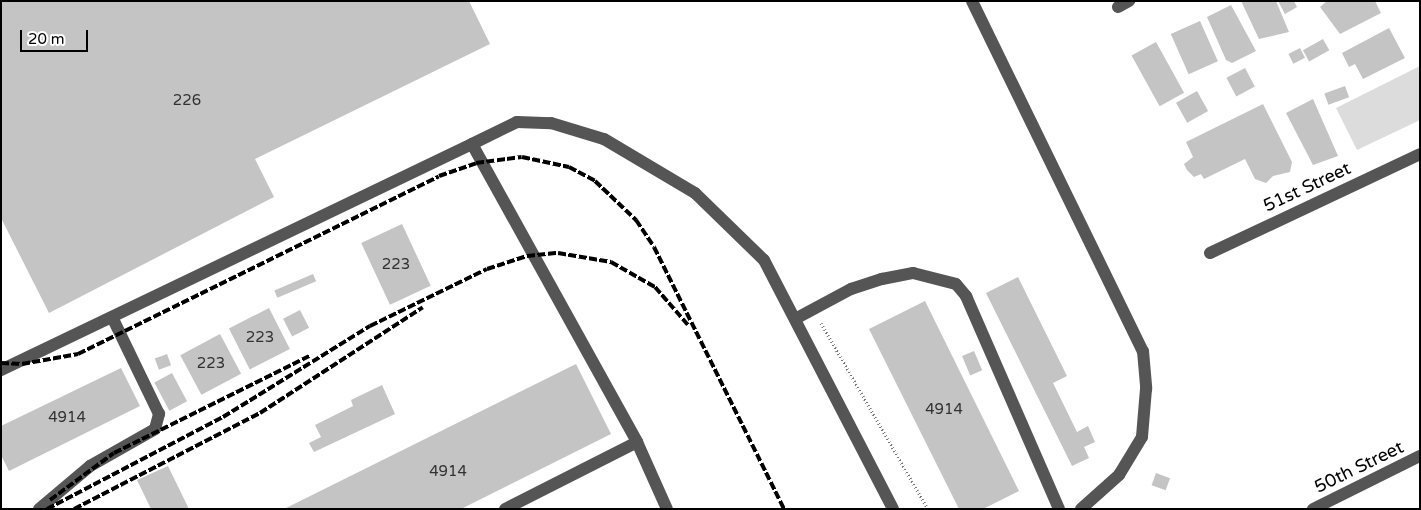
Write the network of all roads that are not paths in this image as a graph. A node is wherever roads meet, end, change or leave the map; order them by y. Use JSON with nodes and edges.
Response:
{"nodes":[{"id":1,"x":972,"y":1,"type":"edge"},
{"id":2,"x":472,"y":144,"type":"junction"},
{"id":3,"x":1420,"y":154,"type":"edge"},
{"id":4,"x":1210,"y":252,"type":"dead end"},
{"id":5,"x":113,"y":318,"type":"junction"},
{"id":6,"x":795,"y":319,"type":"junction"},
{"id":7,"x":1,"y":370,"type":"edge"},
{"id":8,"x":637,"y":442,"type":"junction"},
{"id":9,"x":1420,"y":456,"type":"edge"},
{"id":10,"x":39,"y":509,"type":"edge"},
{"id":11,"x":505,"y":509,"type":"edge"},
{"id":12,"x":667,"y":509,"type":"edge"},
{"id":13,"x":893,"y":509,"type":"edge"},
{"id":14,"x":1059,"y":509,"type":"edge"},
{"id":15,"x":1081,"y":509,"type":"edge"},
{"id":16,"x":1313,"y":509,"type":"edge"}],
"edges":[{"from":1,"to":15,"type":"street"},
{"from":2,"to":5,"type":"street"},
{"from":2,"to":6,"type":"street"},
{"from":2,"to":8,"type":"street"},
{"from":3,"to":4,"type":"street","name":"51st Street"},
{"from":5,"to":7,"type":"street"},
{"from":5,"to":10,"type":"street"},
{"from":6,"to":13,"type":"street"},
{"from":6,"to":14,"type":"street"},
{"from":8,"to":11,"type":"street"},
{"from":8,"to":12,"type":"street"},
{"from":9,"to":16,"type":"street","name":"50th Street"}]}
